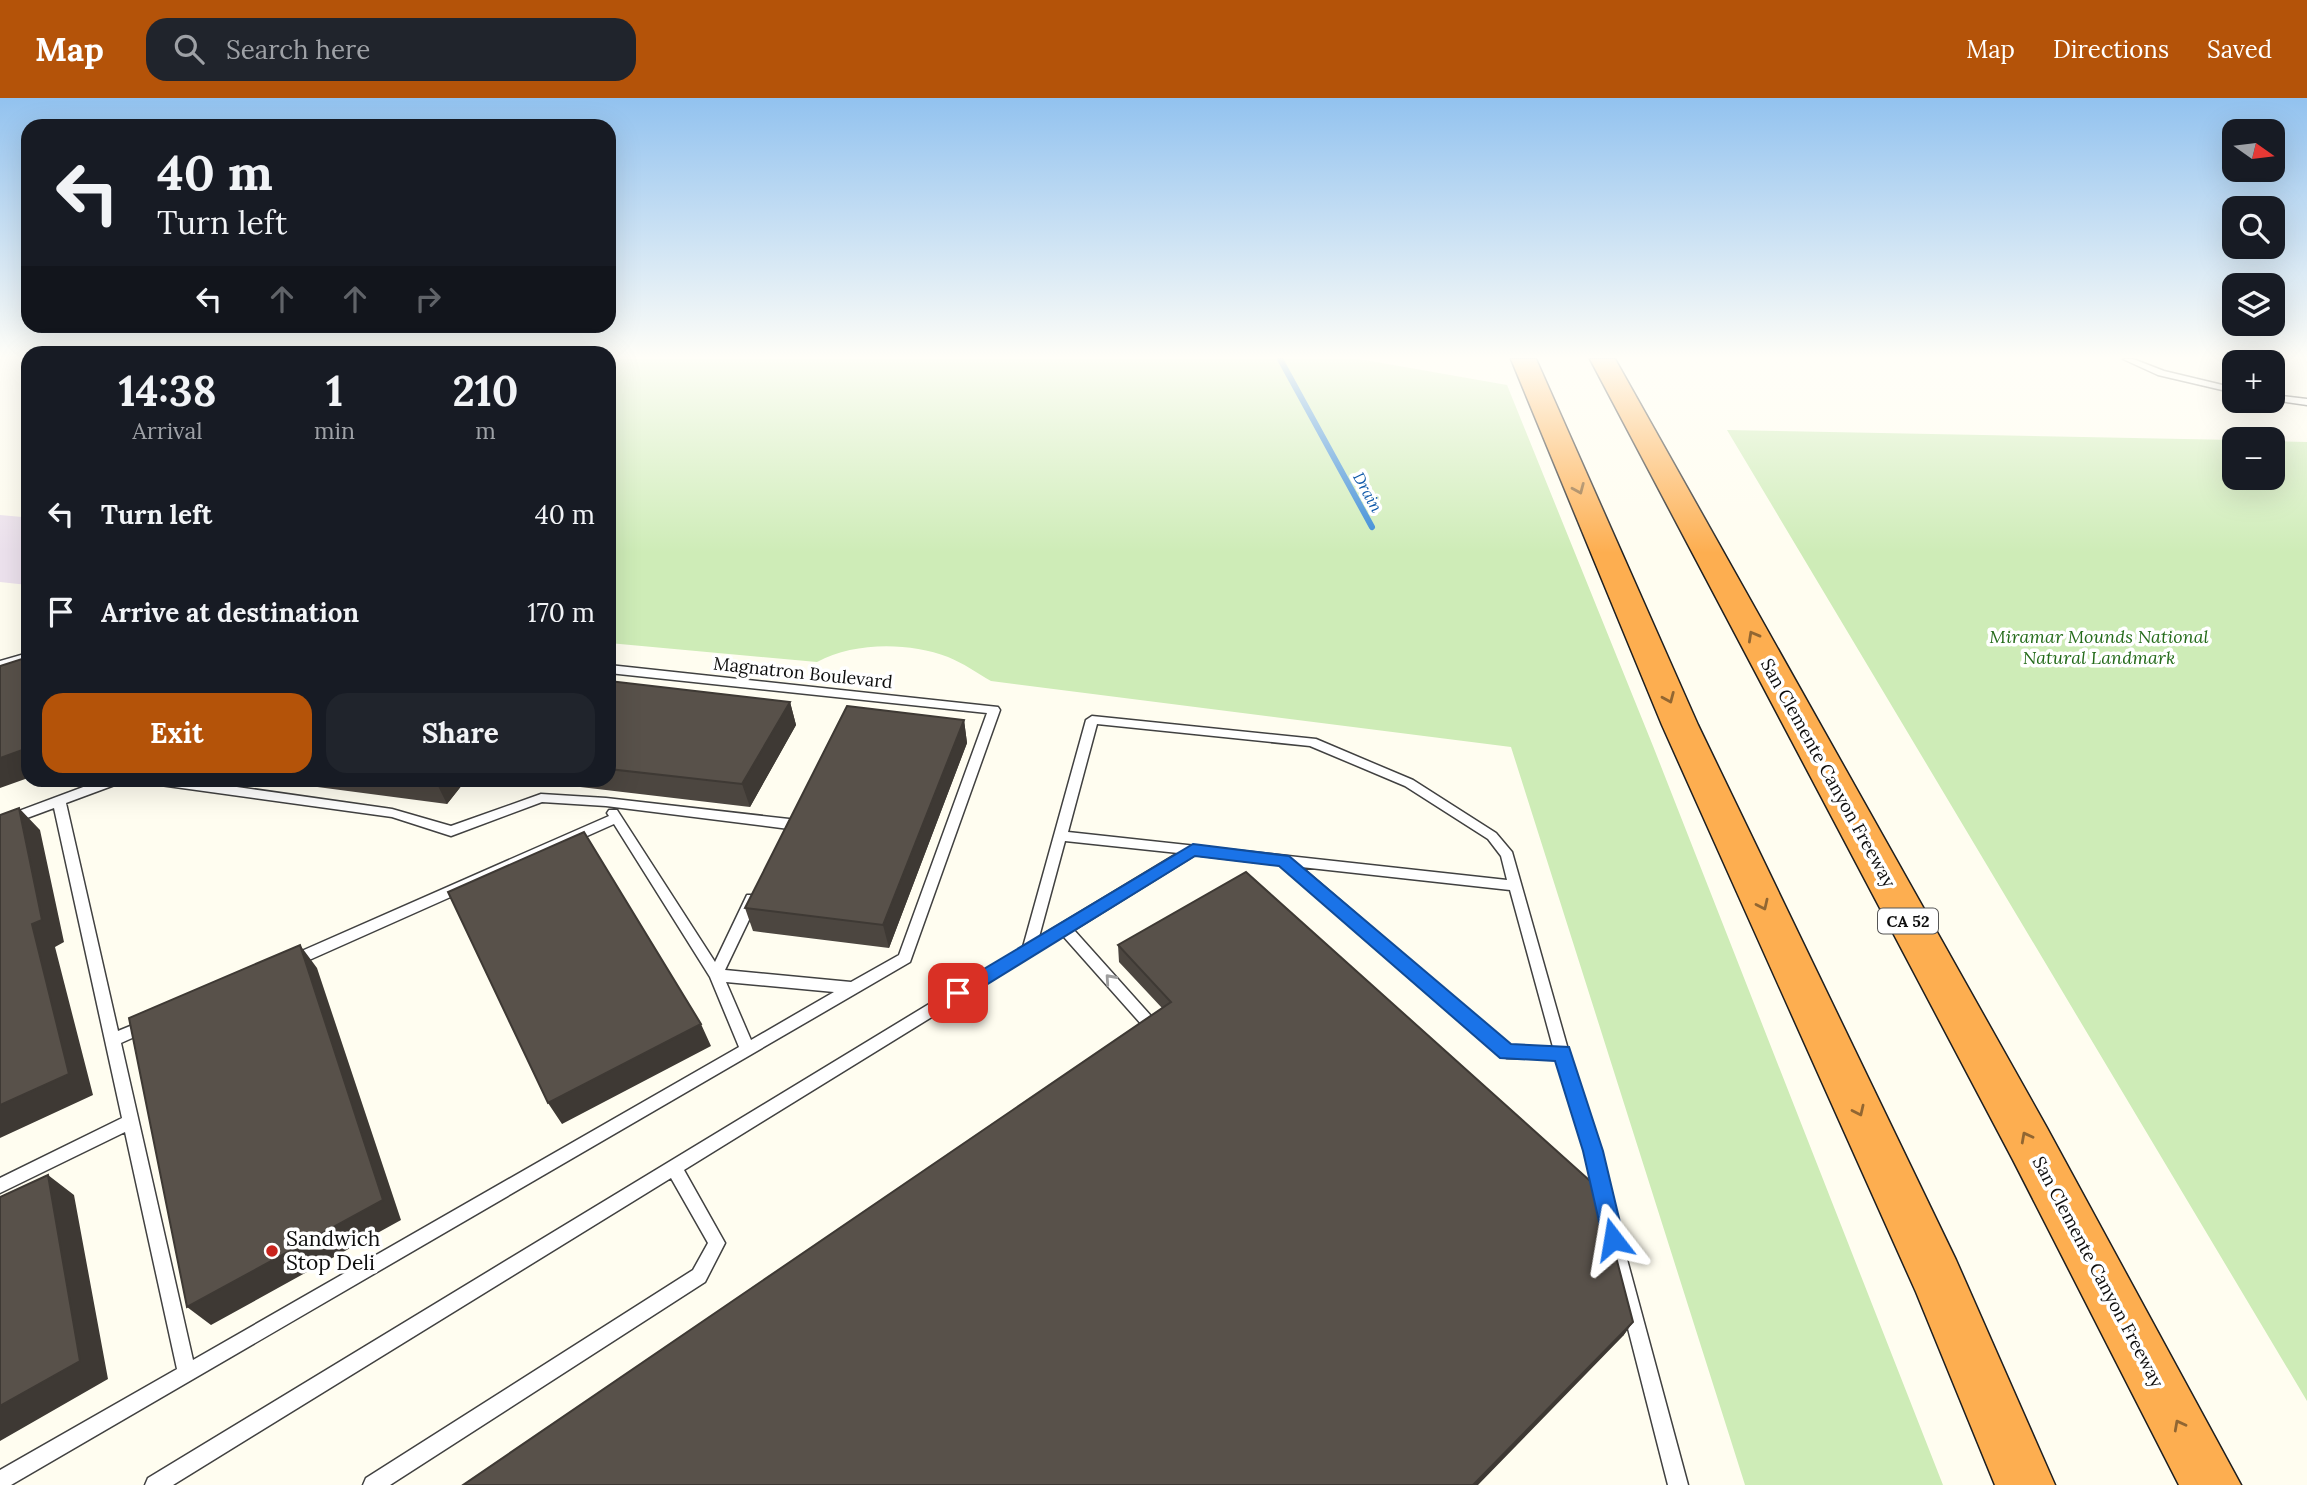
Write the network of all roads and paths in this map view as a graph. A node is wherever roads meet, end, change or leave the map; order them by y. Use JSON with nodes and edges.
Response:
{"nodes":[{"id":1,"x":1551,"y":424,"type":"edge"},
{"id":2,"x":1637,"y":424,"type":"edge"},
{"id":3,"x":21,"y":658,"type":"edge"},
{"id":4,"x":0,"y":665,"type":"edge"},
{"id":5,"x":616,"y":670,"type":"edge"},
{"id":6,"x":97,"y":787,"type":"edge"},
{"id":7,"x":204,"y":787,"type":"edge"},
{"id":8,"x":60,"y":801,"type":"junction"},
{"id":9,"x":606,"y":802,"type":"junction"},
{"id":10,"x":616,"y":818,"type":"junction"},
{"id":11,"x":0,"y":823,"type":"edge"},
{"id":12,"x":789,"y":824,"type":"edge"},
{"id":13,"x":1060,"y":836,"type":"junction"},
{"id":14,"x":1193,"y":850,"type":"junction"},
{"id":15,"x":1283,"y":860,"type":"junction"},
{"id":16,"x":760,"y":883,"type":"edge"},
{"id":17,"x":1515,"y":886,"type":"junction"},
{"id":18,"x":1065,"y":928,"type":"junction"},
{"id":19,"x":1029,"y":950,"type":"junction"},
{"id":20,"x":277,"y":968,"type":"edge"},
{"id":21,"x":716,"y":975,"type":"junction"},
{"id":22,"x":852,"y":988,"type":"junction"},
{"id":23,"x":160,"y":1020,"type":"edge"},
{"id":24,"x":1155,"y":1030,"type":"edge"},
{"id":25,"x":113,"y":1040,"type":"junction"},
{"id":26,"x":747,"y":1049,"type":"junction"},
{"id":27,"x":1562,"y":1053,"type":"junction"},
{"id":28,"x":131,"y":1121,"type":"junction"},
{"id":29,"x":674,"y":1167,"type":"junction"},
{"id":30,"x":0,"y":1186,"type":"edge"},
{"id":31,"x":187,"y":1374,"type":"junction"},
{"id":32,"x":0,"y":1481,"type":"edge"},
{"id":33,"x":160,"y":1483,"type":"edge"},
{"id":34,"x":373,"y":1485,"type":"edge"},
{"id":35,"x":1678,"y":1485,"type":"edge"},
{"id":36,"x":2025,"y":1485,"type":"edge"},
{"id":37,"x":2211,"y":1485,"type":"edge"}],
"edges":[{"from":1,"to":36,"type":"highway","one_way":true},
{"from":37,"to":2,"type":"highway","name":"San Clemente Canyon Freeway","number":"CA 52","one_way":true},
{"from":3,"to":4,"type":"lane"},
{"from":5,"to":22,"type":"lane","name":"Magnatron Boulevard"},
{"from":6,"to":8,"type":"lane"},
{"from":7,"to":9,"type":"lane"},
{"from":8,"to":11,"type":"lane"},
{"from":8,"to":25,"type":"lane"},
{"from":9,"to":10,"type":"lane"},
{"from":9,"to":12,"type":"lane"},
{"from":10,"to":20,"type":"lane"},
{"from":10,"to":21,"type":"lane"},
{"from":13,"to":14,"type":"lane"},
{"from":13,"to":17,"type":"lane"},
{"from":13,"to":19,"type":"lane"},
{"from":14,"to":15,"type":"lane"},
{"from":14,"to":18,"type":"lane"},
{"from":15,"to":17,"type":"lane"},
{"from":15,"to":27,"type":"lane"},
{"from":16,"to":21,"type":"lane"},
{"from":17,"to":27,"type":"lane"},
{"from":18,"to":19,"type":"lane"},
{"from":24,"to":18,"type":"lane","one_way":true},
{"from":19,"to":29,"type":"lane"},
{"from":21,"to":22,"type":"lane"},
{"from":21,"to":26,"type":"lane"},
{"from":22,"to":26,"type":"lane"},
{"from":23,"to":25,"type":"lane"},
{"from":25,"to":28,"type":"lane"},
{"from":26,"to":31,"type":"lane"},
{"from":27,"to":35,"type":"lane"},
{"from":28,"to":30,"type":"lane"},
{"from":28,"to":31,"type":"lane"},
{"from":29,"to":33,"type":"lane"},
{"from":29,"to":34,"type":"lane"},
{"from":31,"to":32,"type":"lane"}]}
